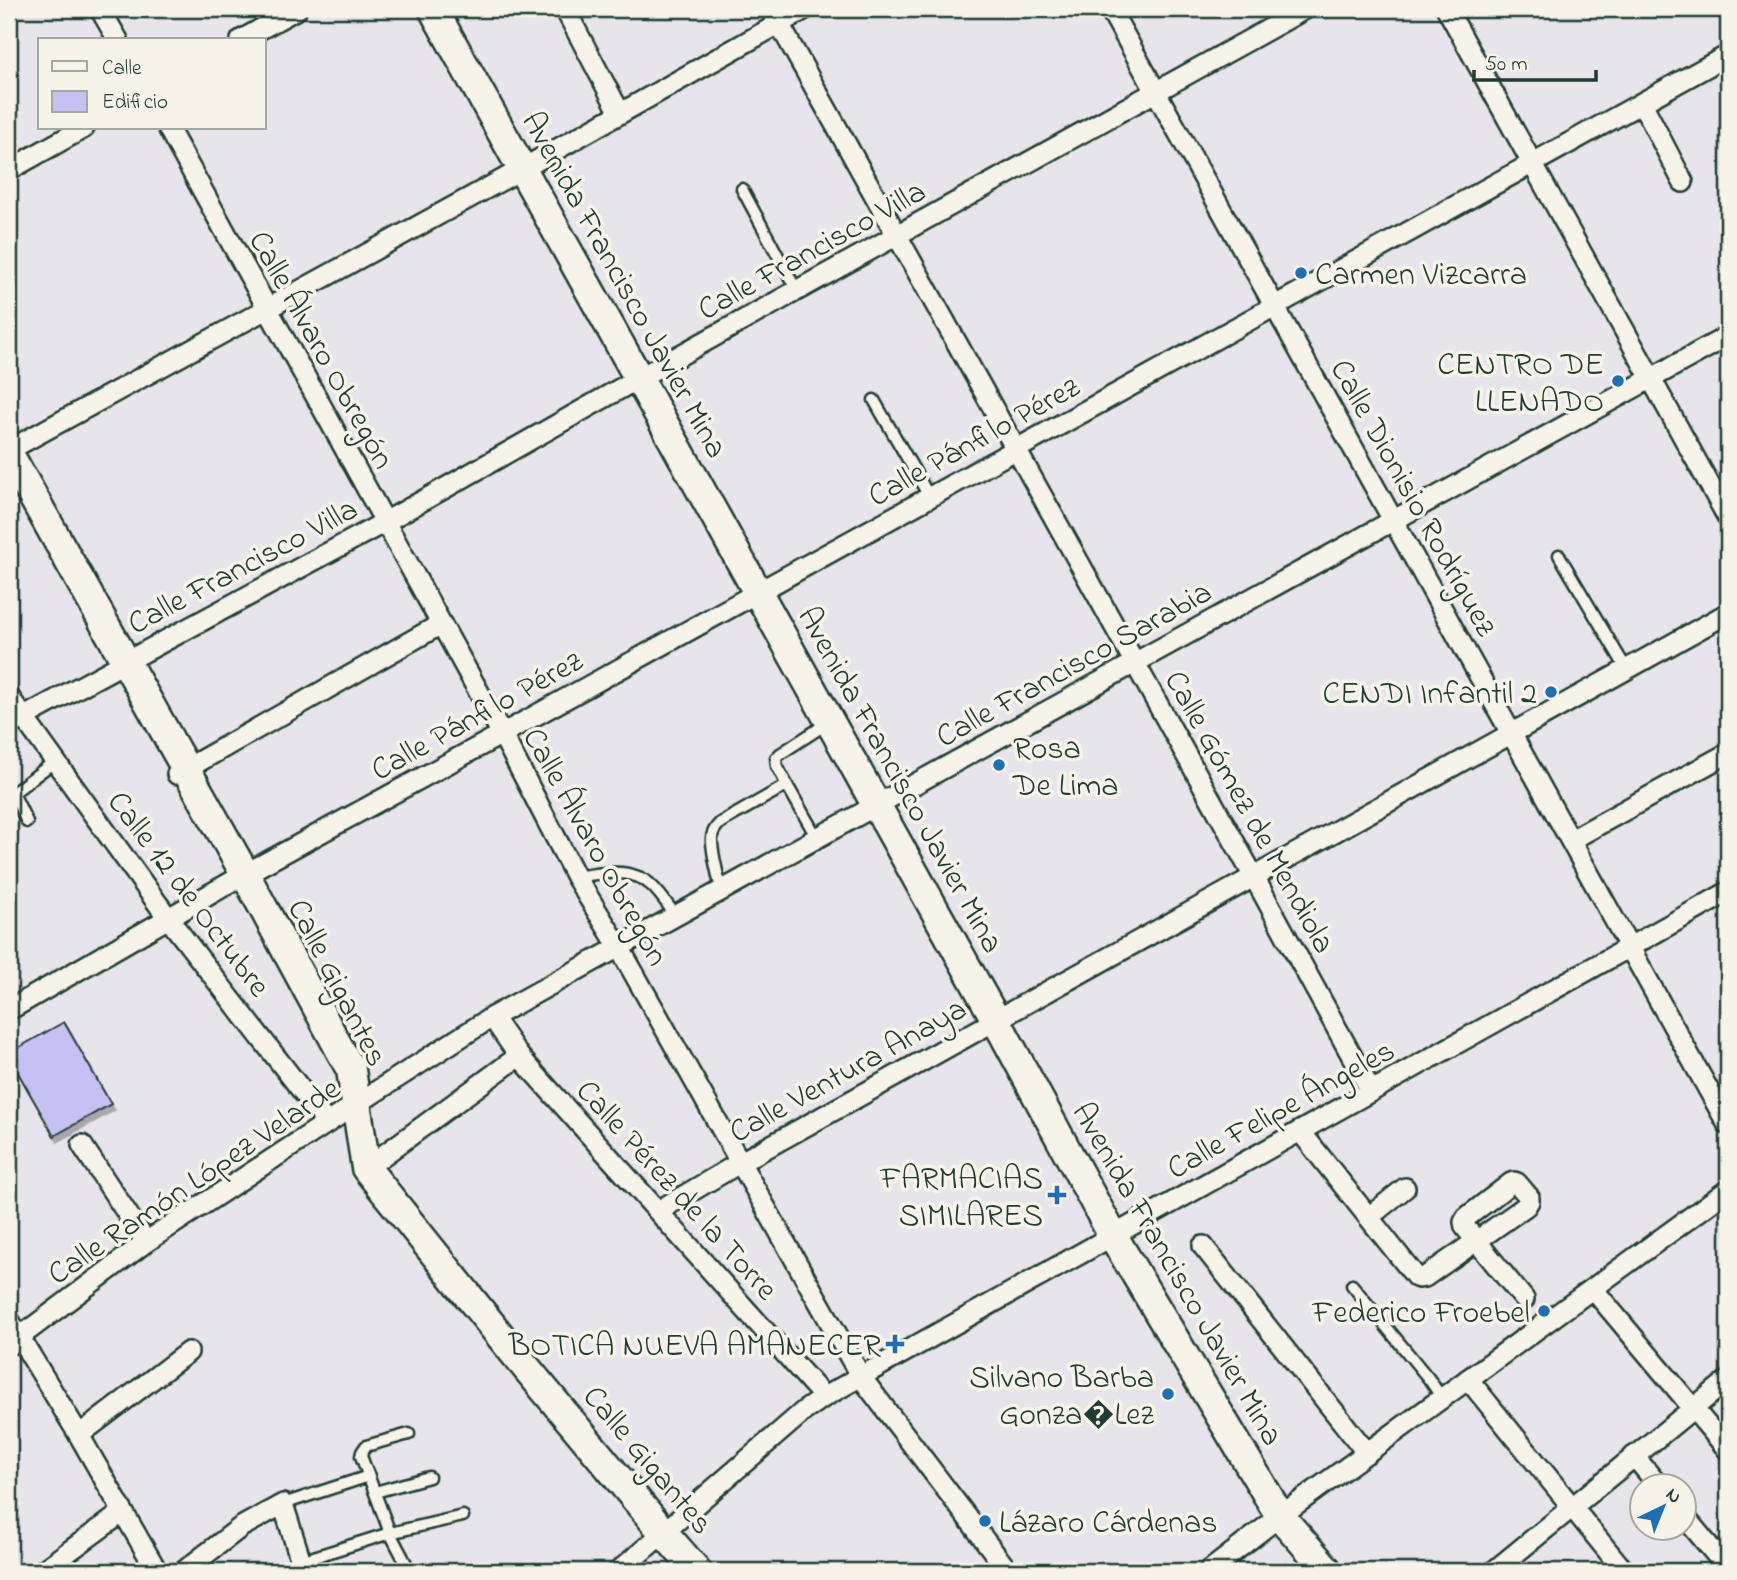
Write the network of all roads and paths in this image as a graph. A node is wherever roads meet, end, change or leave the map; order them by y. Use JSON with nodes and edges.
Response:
{"nodes":[{"id":1,"x":100,"y":9,"type":"edge"},
{"id":2,"x":297,"y":9,"type":"edge"},
{"id":3,"x":433,"y":9,"type":"edge"},
{"id":4,"x":805,"y":9,"type":"edge"},
{"id":5,"x":1110,"y":9,"type":"edge"},
{"id":6,"x":1305,"y":9,"type":"edge"},
{"id":7,"x":1447,"y":9,"type":"edge"},
{"id":8,"x":566,"y":11,"type":"dead end"},
{"id":9,"x":775,"y":16,"type":"edge"},
{"id":10,"x":117,"y":38,"type":"edge"},
{"id":11,"x":245,"y":38,"type":"edge"},
{"id":12,"x":1728,"y":55,"type":"edge"},
{"id":13,"x":1156,"y":92,"type":"junction"},
{"id":14,"x":1642,"y":103,"type":"junction"},
{"id":15,"x":620,"y":113,"type":"junction"},
{"id":16,"x":80,"y":130,"type":"edge"},
{"id":17,"x":168,"y":130,"type":"edge"},
{"id":18,"x":1533,"y":164,"type":"junction"},
{"id":19,"x":522,"y":169,"type":"junction"},
{"id":20,"x":9,"y":170,"type":"edge"},
{"id":21,"x":1683,"y":182,"type":"dead end"},
{"id":22,"x":742,"y":188,"type":"dead end"},
{"id":23,"x":898,"y":236,"type":"junction"},
{"id":24,"x":797,"y":291,"type":"junction"},
{"id":25,"x":1275,"y":307,"type":"junction"},
{"id":26,"x":267,"y":309,"type":"junction"},
{"id":27,"x":1728,"y":337,"type":"edge"},
{"id":28,"x":639,"y":379,"type":"junction"},
{"id":29,"x":1651,"y":379,"type":"junction"},
{"id":30,"x":874,"y":400,"type":"dead end"},
{"id":31,"x":1016,"y":450,"type":"junction"},
{"id":32,"x":9,"y":452,"type":"edge"},
{"id":33,"x":930,"y":498,"type":"junction"},
{"id":34,"x":1728,"y":518,"type":"edge"},
{"id":35,"x":1394,"y":521,"type":"junction"},
{"id":36,"x":385,"y":522,"type":"junction"},
{"id":37,"x":1559,"y":555,"type":"dead end"},
{"id":38,"x":758,"y":593,"type":"junction"},
{"id":39,"x":1728,"y":613,"type":"edge"},
{"id":40,"x":440,"y":624,"type":"junction"},
{"id":41,"x":125,"y":662,"type":"junction"},
{"id":42,"x":1135,"y":663,"type":"junction"},
{"id":43,"x":1627,"y":670,"type":"junction"},
{"id":44,"x":9,"y":697,"type":"edge"},
{"id":45,"x":16,"y":720,"type":"edge"},
{"id":46,"x":830,"y":721,"type":"junction"},
{"id":47,"x":502,"y":734,"type":"junction"},
{"id":48,"x":1512,"y":734,"type":"junction"},
{"id":49,"x":1728,"y":753,"type":"edge"},
{"id":50,"x":55,"y":761,"type":"junction"},
{"id":51,"x":181,"y":772,"type":"junction"},
{"id":52,"x":787,"y":785,"type":"junction"},
{"id":53,"x":877,"y":805,"type":"junction"},
{"id":54,"x":27,"y":822,"type":"dead end"},
{"id":55,"x":817,"y":838,"type":"junction"},
{"id":56,"x":1571,"y":840,"type":"junction"},
{"id":57,"x":245,"y":874,"type":"junction"},
{"id":58,"x":576,"y":877,"type":"junction"},
{"id":59,"x":1254,"y":877,"type":"junction"},
{"id":60,"x":722,"y":892,"type":"junction"},
{"id":61,"x":1728,"y":892,"type":"edge"},
{"id":62,"x":675,"y":915,"type":"junction"},
{"id":63,"x":168,"y":918,"type":"junction"},
{"id":64,"x":619,"y":947,"type":"junction"},
{"id":65,"x":1629,"y":947,"type":"junction"},
{"id":66,"x":9,"y":1010,"type":"edge"},
{"id":67,"x":492,"y":1017,"type":"junction"},
{"id":68,"x":996,"y":1020,"type":"junction"},
{"id":69,"x":519,"y":1055,"type":"junction"},
{"id":70,"x":1371,"y":1091,"type":"junction"},
{"id":71,"x":367,"y":1097,"type":"junction"},
{"id":72,"x":327,"y":1123,"type":"junction"},
{"id":73,"x":1728,"y":1125,"type":"edge"},
{"id":74,"x":1300,"y":1131,"type":"junction"},
{"id":75,"x":82,"y":1145,"type":"dead end"},
{"id":76,"x":741,"y":1162,"type":"junction"},
{"id":77,"x":366,"y":1168,"type":"junction"},
{"id":78,"x":1405,"y":1188,"type":"dead end"},
{"id":79,"x":1728,"y":1190,"type":"edge"},
{"id":80,"x":658,"y":1211,"type":"junction"},
{"id":81,"x":1369,"y":1217,"type":"junction"},
{"id":82,"x":1113,"y":1236,"type":"junction"},
{"id":83,"x":146,"y":1242,"type":"junction"},
{"id":84,"x":1203,"y":1246,"type":"dead end"},
{"id":85,"x":1352,"y":1285,"type":"dead end"},
{"id":86,"x":1593,"y":1289,"type":"junction"},
{"id":87,"x":1524,"y":1299,"type":"dead end"},
{"id":88,"x":9,"y":1320,"type":"edge"},
{"id":89,"x":14,"y":1341,"type":"edge"},
{"id":90,"x":188,"y":1352,"type":"dead end"},
{"id":91,"x":861,"y":1377,"type":"junction"},
{"id":92,"x":1468,"y":1380,"type":"junction"},
{"id":93,"x":1728,"y":1380,"type":"edge"},
{"id":94,"x":824,"y":1397,"type":"junction"},
{"id":95,"x":1442,"y":1398,"type":"junction"},
{"id":96,"x":1693,"y":1408,"type":"junction"},
{"id":97,"x":409,"y":1434,"type":"dead end"},
{"id":98,"x":79,"y":1435,"type":"junction"},
{"id":99,"x":1728,"y":1450,"type":"edge"},
{"id":100,"x":1367,"y":1453,"type":"junction"},
{"id":101,"x":1634,"y":1456,"type":"junction"},
{"id":102,"x":1647,"y":1472,"type":"edge"},
{"id":103,"x":369,"y":1476,"type":"junction"},
{"id":104,"x":429,"y":1477,"type":"dead end"},
{"id":105,"x":375,"y":1492,"type":"junction"},
{"id":106,"x":283,"y":1504,"type":"junction"},
{"id":107,"x":1572,"y":1507,"type":"junction"},
{"id":108,"x":123,"y":1511,"type":"junction"},
{"id":109,"x":463,"y":1516,"type":"dead end"},
{"id":110,"x":1280,"y":1516,"type":"junction"},
{"id":111,"x":663,"y":1532,"type":"junction"},
{"id":112,"x":1698,"y":1532,"type":"edge"},
{"id":113,"x":390,"y":1533,"type":"junction"},
{"id":114,"x":303,"y":1566,"type":"edge"},
{"id":115,"x":1501,"y":1569,"type":"edge"},
{"id":116,"x":1728,"y":1569,"type":"edge"},
{"id":117,"x":41,"y":1571,"type":"edge"},
{"id":118,"x":157,"y":1571,"type":"edge"},
{"id":119,"x":184,"y":1571,"type":"edge"},
{"id":120,"x":410,"y":1571,"type":"edge"},
{"id":121,"x":619,"y":1571,"type":"edge"},
{"id":122,"x":697,"y":1571,"type":"edge"},
{"id":123,"x":1007,"y":1571,"type":"edge"},
{"id":124,"x":1209,"y":1571,"type":"edge"},
{"id":125,"x":1328,"y":1571,"type":"edge"},
{"id":126,"x":1624,"y":1571,"type":"edge"}],
"edges":[{"from":1,"to":10,"type":"street"},
{"from":2,"to":11,"type":"street"},
{"from":3,"to":19,"type":"main road","name":"Avenida Francisco Javier Mina"},
{"from":4,"to":9,"type":"street"},
{"from":5,"to":13,"type":"street","name":"Calle Dionisio Rodríguez"},
{"from":6,"to":13,"type":"street","name":"Calle Francisco Villa"},
{"from":7,"to":18,"type":"street"},
{"from":8,"to":15,"type":"street"},
{"from":9,"to":15,"type":"street"},
{"from":9,"to":23,"type":"street","name":"Calle Gómez de Mendiola"},
{"from":12,"to":14,"type":"street","name":"Calle Pánfilo Pérez"},
{"from":13,"to":23,"type":"street","name":"Calle Francisco Villa"},
{"from":13,"to":25,"type":"street","name":"Calle Dionisio Rodríguez"},
{"from":14,"to":18,"type":"street","name":"Calle Pánfilo Pérez"},
{"from":14,"to":21,"type":"street"},
{"from":15,"to":19,"type":"street"},
{"from":16,"to":20,"type":"street"},
{"from":17,"to":26,"type":"street","name":"Calle Álvaro Obregón"},
{"from":18,"to":25,"type":"street","name":"Calle Pánfilo Pérez"},
{"from":18,"to":29,"type":"street"},
{"from":19,"to":26,"type":"street"},
{"from":19,"to":28,"type":"main road","name":"Avenida Francisco Javier Mina"},
{"from":22,"to":24,"type":"lane"},
{"from":23,"to":24,"type":"street","name":"Calle Francisco Villa"},
{"from":23,"to":31,"type":"street","name":"Calle Gómez de Mendiola"},
{"from":24,"to":28,"type":"street","name":"Calle Francisco Villa"},
{"from":25,"to":31,"type":"street","name":"Calle Pánfilo Pérez"},
{"from":25,"to":35,"type":"street","name":"Calle Dionisio Rodríguez"},
{"from":26,"to":32,"type":"street"},
{"from":26,"to":36,"type":"street","name":"Calle Álvaro Obregón"},
{"from":27,"to":29,"type":"street","name":"Calle Francisco Sarabia"},
{"from":28,"to":36,"type":"street","name":"Calle Francisco Villa"},
{"from":28,"to":38,"type":"main road","name":"Avenida Francisco Javier Mina"},
{"from":29,"to":34,"type":"street"},
{"from":29,"to":35,"type":"street","name":"Calle Francisco Sarabia"},
{"from":30,"to":33,"type":"lane"},
{"from":31,"to":33,"type":"street","name":"Calle Pánfilo Pérez"},
{"from":31,"to":42,"type":"street","name":"Calle Gómez de Mendiola"},
{"from":32,"to":41,"type":"main road","name":"Calle Gigantes"},
{"from":33,"to":38,"type":"street","name":"Calle Pánfilo Pérez"},
{"from":35,"to":42,"type":"street","name":"Calle Francisco Sarabia"},
{"from":35,"to":48,"type":"street","name":"Calle Dionisio Rodríguez"},
{"from":36,"to":40,"type":"street","name":"Calle Álvaro Obregón"},
{"from":36,"to":41,"type":"street","name":"Calle Francisco Villa"},
{"from":37,"to":43,"type":"lane"},
{"from":38,"to":46,"type":"main road","name":"Avenida Francisco Javier Mina"},
{"from":38,"to":47,"type":"street","name":"Calle Pánfilo Pérez"},
{"from":39,"to":43,"type":"street","name":"Calle Ventura Anaya"},
{"from":40,"to":47,"type":"street","name":"Calle Álvaro Obregón"},
{"from":40,"to":51,"type":"street"},
{"from":41,"to":45,"type":"street","name":"Calle Francisco Villa"},
{"from":41,"to":51,"type":"main road","name":"Calle Gigantes"},
{"from":42,"to":53,"type":"street","name":"Calle Francisco Sarabia"},
{"from":42,"to":59,"type":"street","name":"Calle Gómez de Mendiola"},
{"from":43,"to":48,"type":"street","name":"Calle Ventura Anaya"},
{"from":44,"to":45,"type":"street","name":"Calle 12 de Octubre"},
{"from":45,"to":50,"type":"street","name":"Calle 12 de Octubre"},
{"from":46,"to":52,"type":"lane"},
{"from":46,"to":53,"type":"main road","name":"Avenida Francisco Javier Mina"},
{"from":47,"to":57,"type":"street","name":"Calle Pánfilo Pérez"},
{"from":47,"to":58,"type":"street","name":"Calle Álvaro Obregón"},
{"from":48,"to":56,"type":"street","name":"Calle Dionisio Rodríguez"},
{"from":48,"to":59,"type":"street","name":"Calle Ventura Anaya"},
{"from":49,"to":56,"type":"street"},
{"from":50,"to":54,"type":"lane"},
{"from":50,"to":63,"type":"street","name":"Calle 12 de Octubre"},
{"from":51,"to":57,"type":"main road","name":"Calle Gigantes"},
{"from":52,"to":55,"type":"lane"},
{"from":52,"to":60,"type":"lane"},
{"from":53,"to":55,"type":"street","name":"Calle Francisco Sarabia"},
{"from":53,"to":68,"type":"main road","name":"Avenida Francisco Javier Mina"},
{"from":55,"to":60,"type":"street","name":"Calle Francisco Sarabia"},
{"from":56,"to":65,"type":"street","name":"Calle Dionisio Rodríguez"},
{"from":57,"to":63,"type":"street","name":"Calle Pánfilo Pérez"},
{"from":57,"to":71,"type":"main road","name":"Calle Gigantes"},
{"from":58,"to":62,"type":"lane"},
{"from":58,"to":64,"type":"street","name":"Calle Álvaro Obregón"},
{"from":59,"to":68,"type":"street","name":"Calle Ventura Anaya"},
{"from":59,"to":70,"type":"street","name":"Calle Gómez de Mendiola"},
{"from":60,"to":62,"type":"street","name":"Calle Francisco Sarabia"},
{"from":61,"to":65,"type":"street","name":"Calle Felipe Ángeles"},
{"from":62,"to":64,"type":"street","name":"Calle Francisco Sarabia"},
{"from":63,"to":66,"type":"street","name":"Calle Pánfilo Pérez"},
{"from":63,"to":72,"type":"street","name":"Calle 12 de Octubre"},
{"from":64,"to":67,"type":"street","name":"Calle Francisco Sarabia"},
{"from":64,"to":76,"type":"street","name":"Calle Álvaro Obregón"},
{"from":65,"to":70,"type":"street","name":"Calle Felipe Ángeles"},
{"from":65,"to":73,"type":"street","name":"Calle Dionisio Rodríguez"},
{"from":67,"to":69,"type":"street","name":"Calle Pérez de la Torre"},
{"from":67,"to":71,"type":"street","name":"Calle Francisco Sarabia"},
{"from":68,"to":76,"type":"street","name":"Calle Ventura Anaya"},
{"from":68,"to":82,"type":"main road","name":"Avenida Francisco Javier Mina"},
{"from":69,"to":77,"type":"street"},
{"from":69,"to":80,"type":"street","name":"Calle Pérez de la Torre"},
{"from":70,"to":74,"type":"street","name":"Calle Felipe Ángeles"},
{"from":71,"to":72,"type":"street","name":"Calle Ramón López Velarde"},
{"from":71,"to":77,"type":"main road","name":"Calle Gigantes"},
{"from":72,"to":83,"type":"street","name":"Calle Ramón López Velarde"},
{"from":74,"to":81,"type":"street"},
{"from":74,"to":82,"type":"street","name":"Calle Felipe Ángeles"},
{"from":75,"to":83,"type":"street"},
{"from":76,"to":80,"type":"street","name":"Calle Ventura Anaya"},
{"from":76,"to":91,"type":"street","name":"Calle Álvaro Obregón"},
{"from":77,"to":111,"type":"main road","name":"Calle Gigantes"},
{"from":78,"to":81,"type":"street"},
{"from":79,"to":86,"type":"street"},
{"from":80,"to":94,"type":"street","name":"Calle Pérez de la Torre"},
{"from":81,"to":87,"type":"street"},
{"from":82,"to":91,"type":"street","name":"Calle Felipe Ángeles"},
{"from":82,"to":110,"type":"main road","name":"Avenida Francisco Javier Mina"},
{"from":83,"to":89,"type":"street","name":"Calle Ramón López Velarde"},
{"from":84,"to":100,"type":"street"},
{"from":85,"to":95,"type":"lane"},
{"from":86,"to":92,"type":"street"},
{"from":86,"to":96,"type":"street"},
{"from":88,"to":89,"type":"street"},
{"from":89,"to":98,"type":"street"},
{"from":90,"to":98,"type":"street"},
{"from":91,"to":94,"type":"street","name":"Calle Felipe Ángeles"},
{"from":91,"to":123,"type":"street","name":"Calle Álvaro Obregón"},
{"from":92,"to":95,"type":"street"},
{"from":92,"to":107,"type":"street"},
{"from":93,"to":96,"type":"street"},
{"from":94,"to":111,"type":"street","name":"Calle Felipe Ángeles"},
{"from":95,"to":100,"type":"street"},
{"from":96,"to":99,"type":"street"},
{"from":96,"to":101,"type":"street"},
{"from":97,"to":103,"type":"lane"},
{"from":98,"to":108,"type":"street"},
{"from":100,"to":110,"type":"street"},
{"from":101,"to":102,"type":"street"},
{"from":101,"to":107,"type":"street"},
{"from":103,"to":105,"type":"lane"},
{"from":103,"to":106,"type":"lane"},
{"from":104,"to":105,"type":"lane"},
{"from":105,"to":113,"type":"lane"},
{"from":106,"to":114,"type":"street"},
{"from":106,"to":119,"type":"street"},
{"from":107,"to":115,"type":"street"},
{"from":107,"to":126,"type":"street"},
{"from":108,"to":117,"type":"street"},
{"from":108,"to":118,"type":"street"},
{"from":109,"to":113,"type":"lane"},
{"from":110,"to":124,"type":"street"},
{"from":110,"to":125,"type":"main road","name":"Avenida Francisco Javier Mina"},
{"from":111,"to":121,"type":"street","name":"Calle Felipe Ángeles"},
{"from":111,"to":122,"type":"main road","name":"Calle Gigantes"},
{"from":112,"to":116,"type":"street"},
{"from":113,"to":114,"type":"lane"},
{"from":113,"to":120,"type":"lane"}]}
